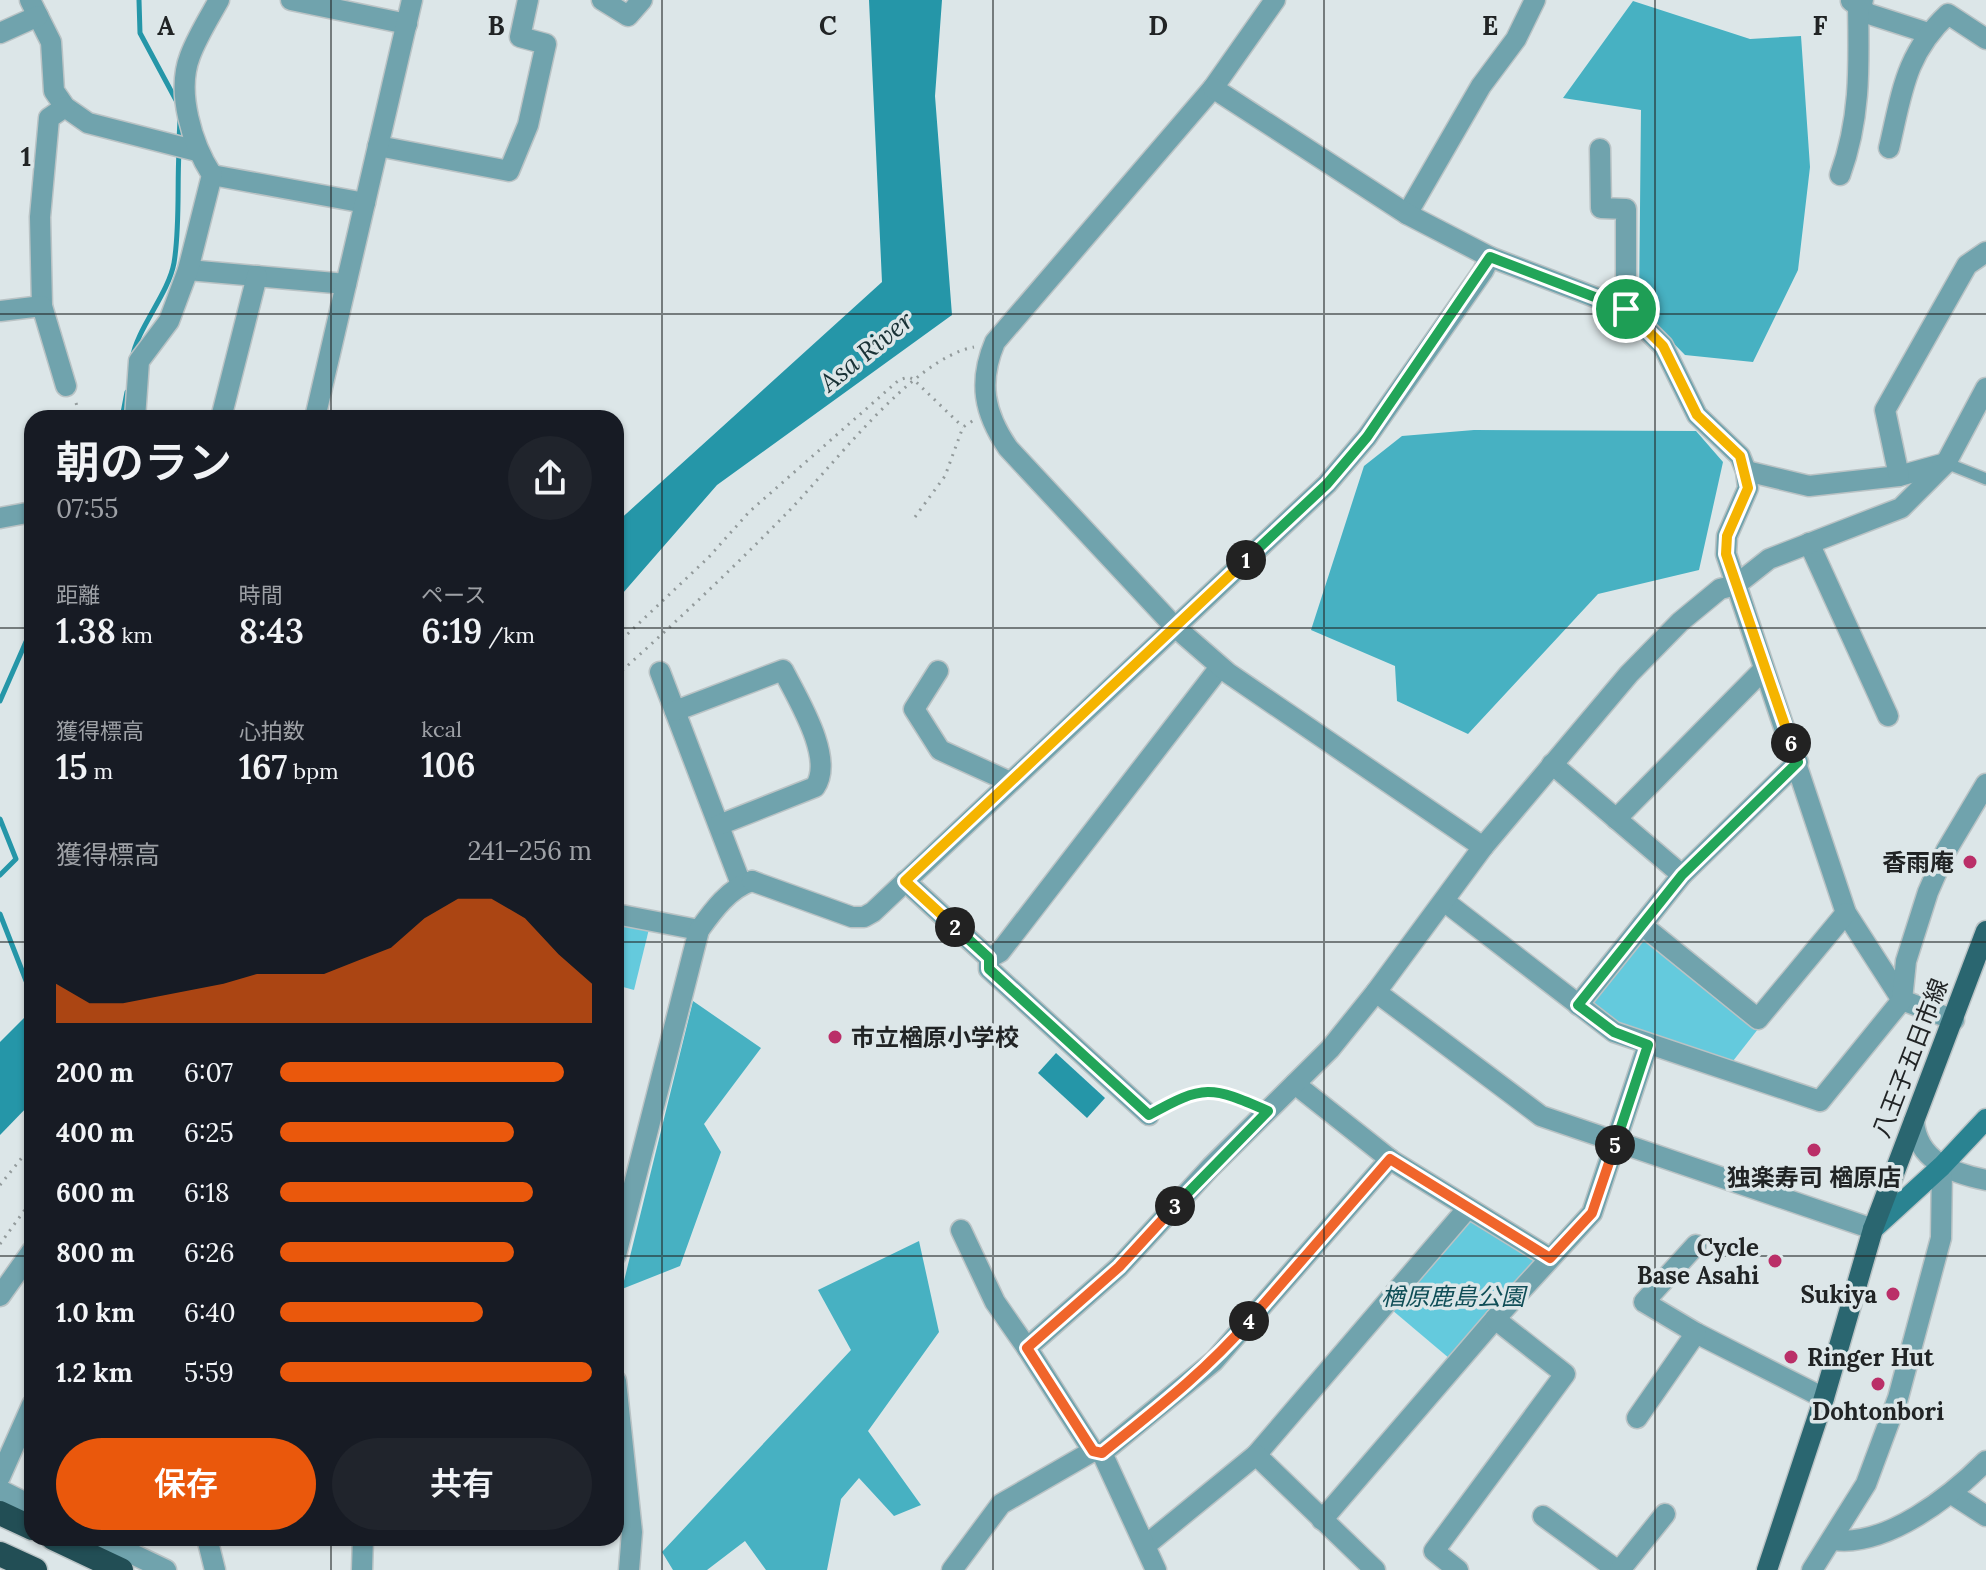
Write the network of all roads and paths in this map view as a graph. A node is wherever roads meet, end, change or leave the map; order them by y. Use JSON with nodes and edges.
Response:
{"nodes":[{"id":1,"x":219,"y":0,"type":"edge"},
{"id":2,"x":291,"y":0,"type":"edge"},
{"id":3,"x":412,"y":0,"type":"edge"},
{"id":4,"x":528,"y":0,"type":"edge"},
{"id":5,"x":602,"y":0,"type":"edge"},
{"id":6,"x":642,"y":0,"type":"edge"},
{"id":7,"x":1275,"y":0,"type":"edge"},
{"id":8,"x":1535,"y":0,"type":"edge"},
{"id":9,"x":1857,"y":2,"type":"edge"},
{"id":10,"x":34,"y":8,"type":"edge"},
{"id":11,"x":407,"y":24,"type":"junction"},
{"id":12,"x":0,"y":33,"type":"edge"},
{"id":13,"x":1928,"y":33,"type":"junction"},
{"id":14,"x":1986,"y":39,"type":"edge"},
{"id":15,"x":1213,"y":88,"type":"junction"},
{"id":16,"x":65,"y":107,"type":"junction"},
{"id":17,"x":378,"y":146,"type":"junction"},
{"id":18,"x":1889,"y":148,"type":"dead end"},
{"id":19,"x":1600,"y":149,"type":"dead end"},
{"id":20,"x":197,"y":151,"type":"junction"},
{"id":21,"x":212,"y":175,"type":"junction"},
{"id":22,"x":1840,"y":175,"type":"dead end"},
{"id":23,"x":365,"y":203,"type":"junction"},
{"id":24,"x":1407,"y":214,"type":"junction"},
{"id":25,"x":1986,"y":252,"type":"edge"},
{"id":26,"x":1490,"y":257,"type":"junction"},
{"id":27,"x":188,"y":270,"type":"junction"},
{"id":28,"x":257,"y":276,"type":"junction"},
{"id":29,"x":346,"y":284,"type":"junction"},
{"id":30,"x":42,"y":306,"type":"junction"},
{"id":31,"x":1626,"y":309,"type":"junction"},
{"id":32,"x":0,"y":311,"type":"edge"},
{"id":33,"x":974,"y":347,"type":"dead end"},
{"id":34,"x":913,"y":379,"type":"junction"},
{"id":35,"x":66,"y":386,"type":"dead end"},
{"id":36,"x":1986,"y":388,"type":"edge"},
{"id":37,"x":136,"y":410,"type":"edge"},
{"id":38,"x":223,"y":410,"type":"edge"},
{"id":39,"x":317,"y":410,"type":"edge"},
{"id":40,"x":989,"y":414,"type":"junction"},
{"id":41,"x":963,"y":427,"type":"junction"},
{"id":42,"x":1946,"y":463,"type":"junction"},
{"id":43,"x":1746,"y":471,"type":"junction"},
{"id":44,"x":1899,"y":476,"type":"junction"},
{"id":45,"x":1986,"y":479,"type":"edge"},
{"id":46,"x":24,"y":514,"type":"edge"},
{"id":47,"x":915,"y":517,"type":"dead end"},
{"id":48,"x":0,"y":518,"type":"edge"},
{"id":49,"x":1809,"y":543,"type":"junction"},
{"id":50,"x":1736,"y":585,"type":"junction"},
{"id":51,"x":1174,"y":626,"type":"junction"},
{"id":52,"x":624,"y":637,"type":"edge"},
{"id":53,"x":1220,"y":667,"type":"junction"},
{"id":54,"x":624,"y":668,"type":"edge"},
{"id":55,"x":1764,"y":669,"type":"junction"},
{"id":56,"x":938,"y":671,"type":"dead end"},
{"id":57,"x":660,"y":672,"type":"dead end"},
{"id":58,"x":675,"y":711,"type":"junction"},
{"id":59,"x":1888,"y":716,"type":"dead end"},
{"id":60,"x":1798,"y":762,"type":"junction"},
{"id":61,"x":1552,"y":764,"type":"junction"},
{"id":62,"x":1008,"y":781,"type":"junction"},
{"id":63,"x":1986,"y":784,"type":"edge"},
{"id":64,"x":1616,"y":819,"type":"junction"},
{"id":65,"x":719,"y":825,"type":"junction"},
{"id":66,"x":1483,"y":847,"type":"junction"},
{"id":67,"x":1682,"y":875,"type":"junction"},
{"id":68,"x":905,"y":881,"type":"junction"},
{"id":69,"x":746,"y":883,"type":"junction"},
{"id":70,"x":1444,"y":901,"type":"junction"},
{"id":71,"x":1846,"y":913,"type":"junction"},
{"id":72,"x":624,"y":916,"type":"edge"},
{"id":73,"x":1642,"y":925,"type":"junction"},
{"id":74,"x":699,"y":930,"type":"junction"},
{"id":75,"x":1986,"y":931,"type":"edge"},
{"id":76,"x":989,"y":958,"type":"junction"},
{"id":77,"x":1376,"y":992,"type":"junction"},
{"id":78,"x":1902,"y":1000,"type":"junction"},
{"id":79,"x":1578,"y":1005,"type":"junction"},
{"id":80,"x":1954,"y":1020,"type":"junction"},
{"id":81,"x":1648,"y":1045,"type":"junction"},
{"id":82,"x":1295,"y":1084,"type":"junction"},
{"id":83,"x":1268,"y":1111,"type":"junction"},
{"id":84,"x":1149,"y":1115,"type":"joint"},
{"id":85,"x":1986,"y":1119,"type":"edge"},
{"id":86,"x":1914,"y":1121,"type":"junction"},
{"id":87,"x":1615,"y":1143,"type":"junction"},
{"id":88,"x":24,"y":1155,"type":"edge"},
{"id":89,"x":1390,"y":1159,"type":"junction"},
{"id":90,"x":1942,"y":1166,"type":"junction"},
{"id":91,"x":1986,"y":1180,"type":"edge"},
{"id":92,"x":0,"y":1185,"type":"edge"},
{"id":93,"x":624,"y":1189,"type":"edge"},
{"id":94,"x":1467,"y":1209,"type":"junction"},
{"id":95,"x":24,"y":1211,"type":"edge"},
{"id":96,"x":1873,"y":1229,"type":"junction"},
{"id":97,"x":961,"y":1230,"type":"dead end"},
{"id":98,"x":0,"y":1244,"type":"edge"},
{"id":99,"x":1696,"y":1245,"type":"dead end"},
{"id":100,"x":1550,"y":1258,"type":"junction"},
{"id":101,"x":24,"y":1262,"type":"edge"},
{"id":102,"x":0,"y":1296,"type":"edge"},
{"id":103,"x":1495,"y":1319,"type":"junction"},
{"id":104,"x":1696,"y":1333,"type":"junction"},
{"id":105,"x":1027,"y":1348,"type":"junction"},
{"id":106,"x":1824,"y":1398,"type":"junction"},
{"id":107,"x":1637,"y":1418,"type":"dead end"},
{"id":108,"x":24,"y":1423,"type":"edge"},
{"id":109,"x":624,"y":1450,"type":"edge"},
{"id":110,"x":1098,"y":1452,"type":"junction"},
{"id":111,"x":1256,"y":1455,"type":"junction"},
{"id":112,"x":1986,"y":1461,"type":"edge"},
{"id":113,"x":0,"y":1477,"type":"edge"},
{"id":114,"x":0,"y":1490,"type":"edge"},
{"id":115,"x":1952,"y":1494,"type":"junction"},
{"id":116,"x":24,"y":1502,"type":"edge"},
{"id":117,"x":0,"y":1513,"type":"edge"},
{"id":118,"x":1665,"y":1514,"type":"dead end"},
{"id":119,"x":1543,"y":1516,"type":"dead end"},
{"id":120,"x":1986,"y":1516,"type":"edge"},
{"id":121,"x":1322,"y":1520,"type":"junction"},
{"id":122,"x":24,"y":1524,"type":"edge"},
{"id":123,"x":1834,"y":1540,"type":"junction"},
{"id":124,"x":1146,"y":1545,"type":"junction"},
{"id":125,"x":70,"y":1546,"type":"edge"},
{"id":126,"x":119,"y":1546,"type":"edge"},
{"id":127,"x":209,"y":1546,"type":"edge"},
{"id":128,"x":363,"y":1546,"type":"edge"},
{"id":129,"x":0,"y":1554,"type":"edge"},
{"id":130,"x":1364,"y":1567,"type":"edge"},
{"id":131,"x":35,"y":1570,"type":"edge"},
{"id":132,"x":121,"y":1570,"type":"edge"},
{"id":133,"x":166,"y":1570,"type":"edge"},
{"id":134,"x":215,"y":1570,"type":"edge"},
{"id":135,"x":362,"y":1570,"type":"edge"},
{"id":136,"x":629,"y":1570,"type":"edge"},
{"id":137,"x":952,"y":1570,"type":"edge"},
{"id":138,"x":1156,"y":1570,"type":"edge"},
{"id":139,"x":1458,"y":1570,"type":"edge"},
{"id":140,"x":1619,"y":1570,"type":"edge"},
{"id":141,"x":1767,"y":1570,"type":"edge"},
{"id":142,"x":1812,"y":1570,"type":"edge"}],
"edges":[{"from":1,"to":20,"type":"street"},
{"from":2,"to":11,"type":"street"},
{"from":3,"to":11,"type":"street"},
{"from":4,"to":17,"type":"street"},
{"from":5,"to":6,"type":"street"},
{"from":7,"to":15,"type":"street"},
{"from":8,"to":24,"type":"street"},
{"from":9,"to":13,"type":"street"},
{"from":9,"to":22,"type":"street"},
{"from":10,"to":12,"type":"street"},
{"from":10,"to":16,"type":"street"},
{"from":11,"to":17,"type":"street"},
{"from":13,"to":14,"type":"street"},
{"from":13,"to":18,"type":"street"},
{"from":15,"to":24,"type":"street"},
{"from":15,"to":40,"type":"street"},
{"from":16,"to":20,"type":"street"},
{"from":16,"to":30,"type":"street"},
{"from":17,"to":23,"type":"street"},
{"from":19,"to":31,"type":"street"},
{"from":20,"to":21,"type":"street"},
{"from":21,"to":23,"type":"street"},
{"from":21,"to":27,"type":"street"},
{"from":23,"to":29,"type":"street"},
{"from":24,"to":26,"type":"street"},
{"from":25,"to":44,"type":"street"},
{"from":26,"to":31,"type":"street"},
{"from":26,"to":51,"type":"street"},
{"from":27,"to":28,"type":"street"},
{"from":27,"to":37,"type":"street"},
{"from":28,"to":29,"type":"street"},
{"from":28,"to":38,"type":"street"},
{"from":29,"to":39,"type":"street"},
{"from":30,"to":32,"type":"street"},
{"from":30,"to":35,"type":"street"},
{"from":31,"to":43,"type":"street"},
{"from":33,"to":34,"type":"path"},
{"from":34,"to":41,"type":"path"},
{"from":34,"to":52,"type":"path"},
{"from":34,"to":54,"type":"path"},
{"from":36,"to":42,"type":"street"},
{"from":40,"to":41,"type":"path"},
{"from":40,"to":51,"type":"street"},
{"from":41,"to":47,"type":"path"},
{"from":42,"to":44,"type":"street"},
{"from":42,"to":45,"type":"lane"},
{"from":42,"to":49,"type":"street"},
{"from":43,"to":44,"type":"street"},
{"from":43,"to":50,"type":"street"},
{"from":46,"to":48,"type":"street"},
{"from":49,"to":50,"type":"street"},
{"from":49,"to":59,"type":"street"},
{"from":50,"to":55,"type":"street"},
{"from":50,"to":61,"type":"street"},
{"from":51,"to":53,"type":"street"},
{"from":51,"to":62,"type":"street"},
{"from":53,"to":66,"type":"street"},
{"from":53,"to":76,"type":"street"},
{"from":55,"to":60,"type":"street"},
{"from":55,"to":64,"type":"street"},
{"from":56,"to":62,"type":"street"},
{"from":57,"to":58,"type":"street"},
{"from":58,"to":65,"type":"street"},
{"from":58,"to":65,"type":"street"},
{"from":60,"to":67,"type":"street"},
{"from":60,"to":71,"type":"street"},
{"from":61,"to":64,"type":"street"},
{"from":61,"to":66,"type":"street"},
{"from":62,"to":68,"type":"street"},
{"from":63,"to":78,"type":"street"},
{"from":64,"to":67,"type":"street"},
{"from":65,"to":69,"type":"street"},
{"from":66,"to":70,"type":"street"},
{"from":67,"to":73,"type":"street"},
{"from":68,"to":69,"type":"street"},
{"from":68,"to":76,"type":"street"},
{"from":69,"to":74,"type":"street"},
{"from":70,"to":77,"type":"street"},
{"from":70,"to":79,"type":"street"},
{"from":71,"to":73,"type":"street"},
{"from":71,"to":78,"type":"street"},
{"from":72,"to":74,"type":"street"},
{"from":73,"to":79,"type":"street"},
{"from":74,"to":93,"type":"street"},
{"from":75,"to":80,"type":"main road","name":"八王子五日市線"},
{"from":76,"to":84,"type":"street"},
{"from":77,"to":82,"type":"street"},
{"from":77,"to":87,"type":"street"},
{"from":78,"to":80,"type":"street"},
{"from":78,"to":81,"type":"street"},
{"from":79,"to":81,"type":"street"},
{"from":80,"to":86,"type":"main road","name":"八王子五日市線"},
{"from":81,"to":87,"type":"street"},
{"from":82,"to":83,"type":"street"},
{"from":82,"to":89,"type":"street"},
{"from":83,"to":84,"type":"path"},
{"from":83,"to":105,"type":"street"},
{"from":85,"to":90,"type":"main road"},
{"from":86,"to":90,"type":"street"},
{"from":86,"to":96,"type":"main road","name":"八王子五日市線"},
{"from":87,"to":96,"type":"street"},
{"from":87,"to":100,"type":"street"},
{"from":88,"to":92,"type":"path"},
{"from":89,"to":94,"type":"street"},
{"from":89,"to":110,"type":"street"},
{"from":90,"to":91,"type":"street"},
{"from":90,"to":96,"type":"main road"},
{"from":90,"to":123,"type":"street"},
{"from":94,"to":100,"type":"street"},
{"from":94,"to":111,"type":"street"},
{"from":95,"to":98,"type":"path"},
{"from":96,"to":106,"type":"main road","name":"八王子五日市線"},
{"from":97,"to":105,"type":"street"},
{"from":99,"to":104,"type":"street"},
{"from":100,"to":103,"type":"street"},
{"from":101,"to":102,"type":"street"},
{"from":103,"to":121,"type":"street"},
{"from":103,"to":139,"type":"street"},
{"from":104,"to":106,"type":"street"},
{"from":104,"to":107,"type":"street"},
{"from":105,"to":110,"type":"street"},
{"from":106,"to":141,"type":"main road","name":"八王子五日市線"},
{"from":108,"to":113,"type":"street"},
{"from":109,"to":136,"type":"street"},
{"from":110,"to":124,"type":"street"},
{"from":110,"to":137,"type":"street"},
{"from":111,"to":121,"type":"street"},
{"from":111,"to":124,"type":"street"},
{"from":112,"to":115,"type":"street"},
{"from":114,"to":116,"type":"street"},
{"from":115,"to":120,"type":"street"},
{"from":115,"to":123,"type":"street"},
{"from":117,"to":122,"type":"highway"},
{"from":118,"to":140,"type":"street"},
{"from":119,"to":140,"type":"street"},
{"from":121,"to":130,"type":"street"},
{"from":123,"to":142,"type":"street"},
{"from":124,"to":138,"type":"street"},
{"from":125,"to":132,"type":"highway"},
{"from":126,"to":133,"type":"street"},
{"from":127,"to":134,"type":"street"},
{"from":128,"to":135,"type":"street"},
{"from":129,"to":131,"type":"highway"}]}
